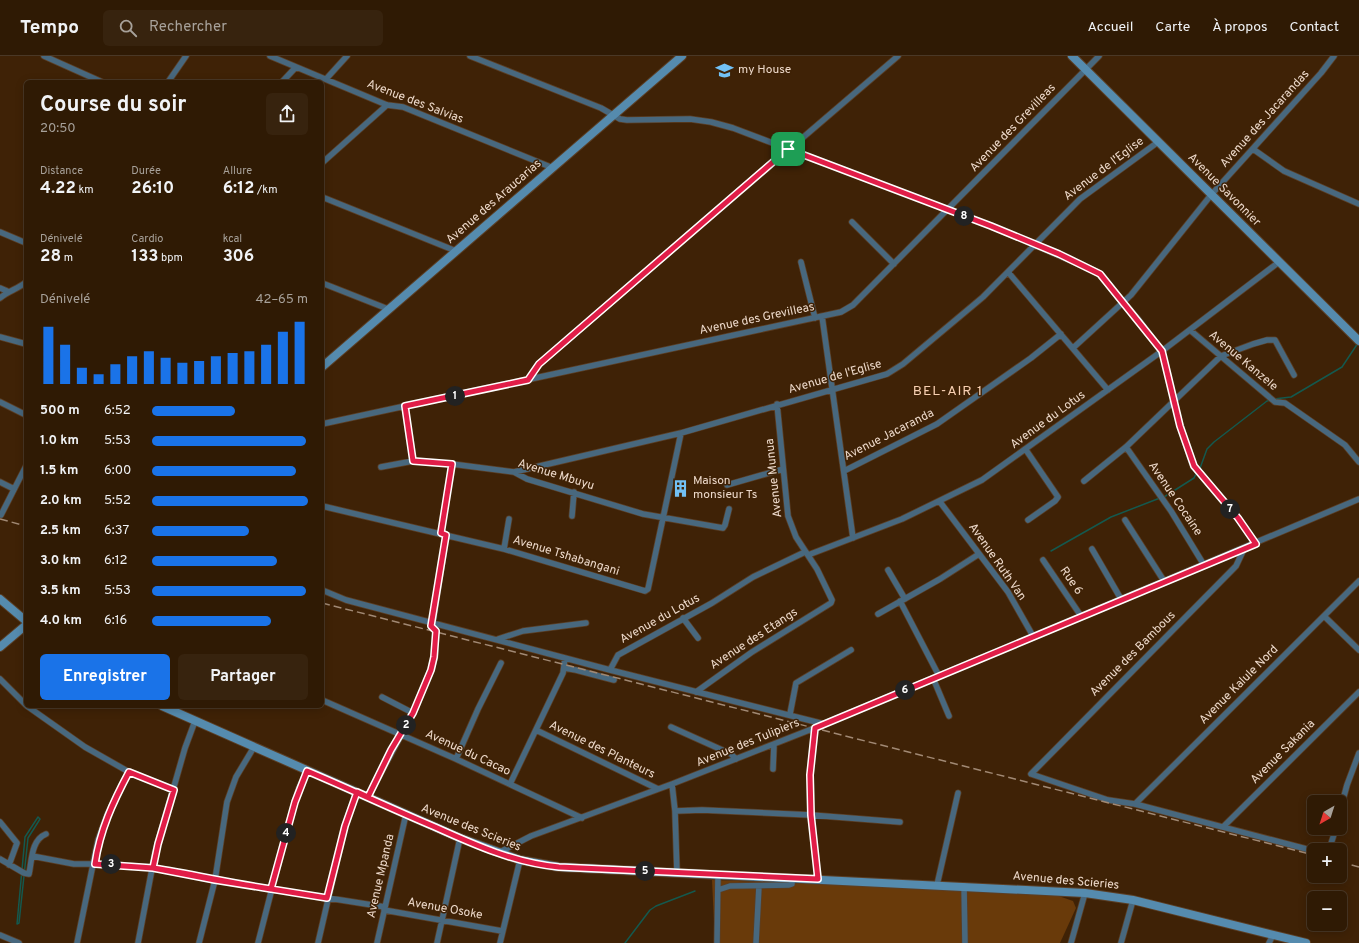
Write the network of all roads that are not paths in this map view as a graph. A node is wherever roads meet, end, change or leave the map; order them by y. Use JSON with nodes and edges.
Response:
{"nodes":[{"id":1,"x":44,"y":56,"type":"edge"},
{"id":2,"x":186,"y":56,"type":"edge"},
{"id":3,"x":270,"y":56,"type":"edge"},
{"id":4,"x":347,"y":56,"type":"edge"},
{"id":5,"x":470,"y":56,"type":"edge"},
{"id":6,"x":682,"y":56,"type":"edge"},
{"id":7,"x":898,"y":56,"type":"edge"},
{"id":8,"x":1072,"y":56,"type":"edge"},
{"id":9,"x":1099,"y":56,"type":"edge"},
{"id":10,"x":1334,"y":56,"type":"edge"},
{"id":11,"x":296,"y":67,"type":"junction"},
{"id":12,"x":1086,"y":70,"type":"junction"},
{"id":13,"x":327,"y":78,"type":"junction"},
{"id":14,"x":98,"y":80,"type":"edge"},
{"id":15,"x":169,"y":80,"type":"edge"},
{"id":16,"x":284,"y":80,"type":"edge"},
{"id":17,"x":387,"y":105,"type":"junction"},
{"id":18,"x":613,"y":115,"type":"junction"},
{"id":19,"x":1158,"y":142,"type":"junction"},
{"id":20,"x":788,"y":149,"type":"junction"},
{"id":21,"x":1254,"y":149,"type":"junction"},
{"id":22,"x":324,"y":161,"type":"edge"},
{"id":23,"x":553,"y":168,"type":"junction"},
{"id":24,"x":1211,"y":194,"type":"junction"},
{"id":25,"x":324,"y":198,"type":"edge"},
{"id":26,"x":1359,"y":204,"type":"edge"},
{"id":27,"x":948,"y":210,"type":"junction"},
{"id":28,"x":852,"y":222,"type":"dead end"},
{"id":29,"x":0,"y":232,"type":"edge"},
{"id":30,"x":24,"y":242,"type":"edge"},
{"id":31,"x":1035,"y":244,"type":"junction"},
{"id":32,"x":456,"y":251,"type":"junction"},
{"id":33,"x":801,"y":262,"type":"dead end"},
{"id":34,"x":1279,"y":262,"type":"junction"},
{"id":35,"x":894,"y":264,"type":"junction"},
{"id":36,"x":1008,"y":272,"type":"junction"},
{"id":37,"x":24,"y":284,"type":"edge"},
{"id":38,"x":324,"y":284,"type":"edge"},
{"id":39,"x":0,"y":288,"type":"edge"},
{"id":40,"x":8,"y":292,"type":"junction"},
{"id":41,"x":0,"y":298,"type":"edge"},
{"id":42,"x":1124,"y":302,"type":"junction"},
{"id":43,"x":388,"y":310,"type":"junction"},
{"id":44,"x":822,"y":316,"type":"junction"},
{"id":45,"x":815,"y":318,"type":"junction"},
{"id":46,"x":1190,"y":330,"type":"junction"},
{"id":47,"x":1061,"y":334,"type":"junction"},
{"id":48,"x":0,"y":337,"type":"edge"},
{"id":49,"x":1359,"y":341,"type":"edge"},
{"id":50,"x":24,"y":343,"type":"edge"},
{"id":51,"x":1073,"y":348,"type":"junction"},
{"id":52,"x":1162,"y":351,"type":"junction"},
{"id":53,"x":1221,"y":356,"type":"junction"},
{"id":54,"x":324,"y":365,"type":"edge"},
{"id":55,"x":1294,"y":375,"type":"dead end"},
{"id":56,"x":528,"y":380,"type":"junction"},
{"id":57,"x":833,"y":390,"type":"junction"},
{"id":58,"x":1108,"y":390,"type":"junction"},
{"id":59,"x":0,"y":402,"type":"edge"},
{"id":60,"x":1173,"y":402,"type":"junction"},
{"id":61,"x":777,"y":404,"type":"junction"},
{"id":62,"x":405,"y":406,"type":"junction"},
{"id":63,"x":24,"y":414,"type":"edge"},
{"id":64,"x":324,"y":424,"type":"edge"},
{"id":65,"x":681,"y":433,"type":"junction"},
{"id":66,"x":1126,"y":447,"type":"junction"},
{"id":67,"x":1026,"y":450,"type":"junction"},
{"id":68,"x":413,"y":461,"type":"junction"},
{"id":69,"x":1359,"y":462,"type":"edge"},
{"id":70,"x":452,"y":464,"type":"junction"},
{"id":71,"x":382,"y":467,"type":"dead end"},
{"id":72,"x":783,"y":469,"type":"junction"},
{"id":73,"x":24,"y":470,"type":"edge"},
{"id":74,"x":844,"y":471,"type":"junction"},
{"id":75,"x":514,"y":472,"type":"junction"},
{"id":76,"x":1084,"y":481,"type":"dead end"},
{"id":77,"x":0,"y":482,"type":"edge"},
{"id":78,"x":727,"y":485,"type":"dead end"},
{"id":79,"x":14,"y":489,"type":"junction"},
{"id":80,"x":574,"y":492,"type":"junction"},
{"id":81,"x":1359,"y":499,"type":"edge"},
{"id":82,"x":940,"y":502,"type":"junction"},
{"id":83,"x":324,"y":506,"type":"edge"},
{"id":84,"x":729,"y":509,"type":"dead end"},
{"id":85,"x":1,"y":515,"type":"dead end"},
{"id":86,"x":572,"y":516,"type":"dead end"},
{"id":87,"x":509,"y":519,"type":"dead end"},
{"id":88,"x":664,"y":519,"type":"junction"},
{"id":89,"x":1028,"y":520,"type":"dead end"},
{"id":90,"x":1125,"y":520,"type":"dead end"},
{"id":91,"x":444,"y":534,"type":"junction"},
{"id":92,"x":853,"y":538,"type":"junction"},
{"id":93,"x":1256,"y":544,"type":"junction"},
{"id":94,"x":504,"y":549,"type":"junction"},
{"id":95,"x":1092,"y":549,"type":"dead end"},
{"id":96,"x":1244,"y":549,"type":"junction"},
{"id":97,"x":807,"y":553,"type":"junction"},
{"id":98,"x":979,"y":554,"type":"junction"},
{"id":99,"x":1043,"y":560,"type":"dead end"},
{"id":100,"x":1204,"y":565,"type":"junction"},
{"id":101,"x":888,"y":570,"type":"dead end"},
{"id":102,"x":1164,"y":581,"type":"junction"},
{"id":103,"x":1359,"y":581,"type":"edge"},
{"id":104,"x":324,"y":591,"type":"edge"},
{"id":105,"x":0,"y":599,"type":"edge"},
{"id":106,"x":1121,"y":599,"type":"junction"},
{"id":107,"x":903,"y":600,"type":"junction"},
{"id":108,"x":825,"y":607,"type":"joint"},
{"id":109,"x":878,"y":614,"type":"dead end"},
{"id":110,"x":1081,"y":616,"type":"junction"},
{"id":111,"x":1324,"y":616,"type":"junction"},
{"id":112,"x":683,"y":618,"type":"junction"},
{"id":113,"x":24,"y":619,"type":"edge"},
{"id":114,"x":432,"y":622,"type":"junction"},
{"id":115,"x":586,"y":623,"type":"dead end"},
{"id":116,"x":24,"y":627,"type":"edge"},
{"id":117,"x":1033,"y":636,"type":"junction"},
{"id":118,"x":698,"y":638,"type":"dead end"},
{"id":119,"x":498,"y":640,"type":"junction"},
{"id":120,"x":0,"y":647,"type":"edge"},
{"id":121,"x":851,"y":650,"type":"dead end"},
{"id":122,"x":1359,"y":650,"type":"edge"},
{"id":123,"x":566,"y":658,"type":"junction"},
{"id":124,"x":501,"y":663,"type":"dead end"},
{"id":125,"x":564,"y":668,"type":"junction"},
{"id":126,"x":610,"y":670,"type":"junction"},
{"id":127,"x":936,"y":677,"type":"junction"},
{"id":128,"x":0,"y":679,"type":"edge"},
{"id":129,"x":614,"y":680,"type":"dead end"},
{"id":130,"x":696,"y":692,"type":"junction"},
{"id":131,"x":1359,"y":692,"type":"edge"},
{"id":132,"x":382,"y":697,"type":"dead end"},
{"id":133,"x":324,"y":701,"type":"edge"},
{"id":134,"x":24,"y":704,"type":"edge"},
{"id":135,"x":29,"y":708,"type":"edge"},
{"id":136,"x":166,"y":708,"type":"edge"},
{"id":137,"x":413,"y":713,"type":"junction"},
{"id":138,"x":790,"y":714,"type":"junction"},
{"id":139,"x":949,"y":716,"type":"dead end"},
{"id":140,"x":195,"y":721,"type":"junction"},
{"id":141,"x":825,"y":724,"type":"junction"},
{"id":142,"x":670,"y":727,"type":"dead end"},
{"id":143,"x":815,"y":728,"type":"junction"},
{"id":144,"x":536,"y":730,"type":"junction"},
{"id":145,"x":401,"y":734,"type":"junction"},
{"id":146,"x":774,"y":744,"type":"junction"},
{"id":147,"x":254,"y":747,"type":"junction"},
{"id":148,"x":1359,"y":753,"type":"edge"},
{"id":149,"x":456,"y":759,"type":"junction"},
{"id":150,"x":736,"y":759,"type":"junction"},
{"id":151,"x":773,"y":769,"type":"dead end"},
{"id":152,"x":307,"y":771,"type":"junction"},
{"id":153,"x":129,"y":772,"type":"junction"},
{"id":154,"x":510,"y":784,"type":"junction"},
{"id":155,"x":672,"y":784,"type":"junction"},
{"id":156,"x":658,"y":789,"type":"junction"},
{"id":157,"x":174,"y":790,"type":"junction"},
{"id":158,"x":357,"y":792,"type":"junction"},
{"id":159,"x":958,"y":794,"type":"dead end"},
{"id":160,"x":1344,"y":795,"type":"edge"},
{"id":161,"x":368,"y":797,"type":"junction"},
{"id":162,"x":1135,"y":804,"type":"junction"},
{"id":163,"x":675,"y":811,"type":"junction"},
{"id":164,"x":406,"y":814,"type":"junction"},
{"id":165,"x":811,"y":815,"type":"junction"},
{"id":166,"x":582,"y":818,"type":"junction"},
{"id":167,"x":0,"y":822,"type":"edge"},
{"id":168,"x":900,"y":822,"type":"dead end"},
{"id":169,"x":1223,"y":827,"type":"junction"},
{"id":170,"x":46,"y":834,"type":"dead end"},
{"id":171,"x":460,"y":838,"type":"junction"},
{"id":172,"x":1307,"y":849,"type":"edge"},
{"id":173,"x":498,"y":853,"type":"junction"},
{"id":174,"x":32,"y":856,"type":"junction"},
{"id":175,"x":0,"y":859,"type":"edge"},
{"id":176,"x":520,"y":860,"type":"junction"},
{"id":177,"x":9,"y":864,"type":"junction"},
{"id":178,"x":95,"y":864,"type":"junction"},
{"id":179,"x":153,"y":868,"type":"junction"},
{"id":180,"x":677,"y":873,"type":"junction"},
{"id":181,"x":718,"y":875,"type":"junction"},
{"id":182,"x":792,"y":878,"type":"junction"},
{"id":183,"x":818,"y":879,"type":"junction"},
{"id":184,"x":215,"y":880,"type":"junction"},
{"id":185,"x":937,"y":885,"type":"junction"},
{"id":186,"x":759,"y":886,"type":"junction"},
{"id":187,"x":964,"y":886,"type":"junction"},
{"id":188,"x":271,"y":889,"type":"junction"},
{"id":189,"x":718,"y":890,"type":"junction"},
{"id":190,"x":1085,"y":893,"type":"junction"},
{"id":191,"x":327,"y":898,"type":"junction"},
{"id":192,"x":1132,"y":900,"type":"junction"},
{"id":193,"x":385,"y":908,"type":"junction"},
{"id":194,"x":442,"y":920,"type":"junction"},
{"id":195,"x":502,"y":931,"type":"junction"},
{"id":196,"x":1273,"y":934,"type":"junction"},
{"id":197,"x":0,"y":936,"type":"edge"},
{"id":198,"x":16,"y":942,"type":"edge"},
{"id":199,"x":77,"y":943,"type":"edge"},
{"id":200,"x":138,"y":943,"type":"edge"},
{"id":201,"x":199,"y":943,"type":"edge"},
{"id":202,"x":258,"y":943,"type":"edge"},
{"id":203,"x":318,"y":943,"type":"edge"},
{"id":204,"x":378,"y":943,"type":"edge"},
{"id":205,"x":437,"y":943,"type":"edge"},
{"id":206,"x":500,"y":943,"type":"edge"},
{"id":207,"x":717,"y":943,"type":"edge"},
{"id":208,"x":756,"y":943,"type":"edge"},
{"id":209,"x":964,"y":943,"type":"edge"},
{"id":210,"x":1071,"y":943,"type":"edge"},
{"id":211,"x":1121,"y":943,"type":"edge"},
{"id":212,"x":1269,"y":943,"type":"edge"},
{"id":213,"x":1306,"y":943,"type":"edge"}],
"edges":[{"from":1,"to":14,"type":"street"},
{"from":2,"to":15,"type":"street"},
{"from":3,"to":11,"type":"street","name":"Avenue des Salvias"},
{"from":4,"to":13,"type":"street"},
{"from":5,"to":18,"type":"street"},
{"from":6,"to":18,"type":"street","name":"Avenue des Araucarias"},
{"from":7,"to":20,"type":"street"},
{"from":8,"to":12,"type":"street","name":"Avenue Savonnier"},
{"from":9,"to":12,"type":"street","name":"Avenue des Grevilleas"},
{"from":10,"to":21,"type":"street","name":"Avenue des Jacarandas"},
{"from":11,"to":13,"type":"street","name":"Avenue des Salvias"},
{"from":11,"to":16,"type":"street"},
{"from":12,"to":19,"type":"street","name":"Avenue Savonnier"},
{"from":12,"to":27,"type":"street","name":"Avenue des Grevilleas"},
{"from":13,"to":17,"type":"street","name":"Avenue des Salvias"},
{"from":17,"to":22,"type":"street"},
{"from":17,"to":23,"type":"street","name":"Avenue des Salvias"},
{"from":18,"to":20,"type":"street"},
{"from":18,"to":23,"type":"street","name":"Avenue des Araucarias"},
{"from":19,"to":24,"type":"street","name":"Avenue Savonnier"},
{"from":19,"to":31,"type":"street","name":"Avenue de l'Eglise"},
{"from":20,"to":27,"type":"street"},
{"from":20,"to":56,"type":"street"},
{"from":21,"to":24,"type":"street","name":"Avenue des Jacarandas"},
{"from":21,"to":26,"type":"street"},
{"from":23,"to":32,"type":"street","name":"Avenue des Araucarias"},
{"from":24,"to":34,"type":"street","name":"Avenue Savonnier"},
{"from":24,"to":42,"type":"street","name":"Avenue des Jacarandas"},
{"from":25,"to":32,"type":"street"},
{"from":27,"to":31,"type":"street"},
{"from":27,"to":35,"type":"street","name":"Avenue des Grevilleas"},
{"from":28,"to":35,"type":"street"},
{"from":29,"to":30,"type":"street"},
{"from":31,"to":36,"type":"street","name":"Avenue de l'Eglise"},
{"from":31,"to":42,"type":"street"},
{"from":32,"to":43,"type":"street","name":"Avenue des Araucarias"},
{"from":33,"to":45,"type":"street"},
{"from":34,"to":46,"type":"street","name":"Avenue du Lotus"},
{"from":34,"to":49,"type":"street","name":"Avenue Savonnier"},
{"from":35,"to":44,"type":"street","name":"Avenue des Grevilleas"},
{"from":36,"to":47,"type":"street"},
{"from":36,"to":57,"type":"street","name":"Avenue de l'Eglise"},
{"from":37,"to":40,"type":"street"},
{"from":38,"to":43,"type":"street"},
{"from":39,"to":40,"type":"street"},
{"from":40,"to":41,"type":"street"},
{"from":42,"to":51,"type":"street","name":"Avenue des Jacarandas"},
{"from":42,"to":52,"type":"street"},
{"from":43,"to":54,"type":"street","name":"Avenue des Araucarias"},
{"from":44,"to":45,"type":"street","name":"Avenue des Grevilleas"},
{"from":44,"to":57,"type":"street"},
{"from":45,"to":56,"type":"street","name":"Avenue des Grevilleas"},
{"from":46,"to":52,"type":"street","name":"Avenue du Lotus"},
{"from":46,"to":53,"type":"street","name":"Avenue Kanzele"},
{"from":47,"to":51,"type":"street"},
{"from":47,"to":74,"type":"street","name":"Avenue Jacaranda"},
{"from":48,"to":50,"type":"street"},
{"from":51,"to":58,"type":"street"},
{"from":52,"to":58,"type":"street","name":"Avenue du Lotus"},
{"from":52,"to":60,"type":"street"},
{"from":53,"to":55,"type":"street"},
{"from":53,"to":60,"type":"street"},
{"from":53,"to":69,"type":"street","name":"Avenue Kanzele"},
{"from":56,"to":62,"type":"street","name":"Avenue des Grevilleas"},
{"from":57,"to":61,"type":"street","name":"Avenue de l'Eglise"},
{"from":57,"to":74,"type":"street"},
{"from":58,"to":67,"type":"street","name":"Avenue du Lotus"},
{"from":59,"to":63,"type":"street"},
{"from":60,"to":66,"type":"street"},
{"from":60,"to":93,"type":"street"},
{"from":61,"to":65,"type":"street","name":"Avenue de l'Eglise"},
{"from":61,"to":72,"type":"street","name":"Avenue Munua"},
{"from":62,"to":64,"type":"street","name":"Avenue des Grevilleas"},
{"from":62,"to":68,"type":"street"},
{"from":65,"to":75,"type":"street","name":"Avenue de l'Eglise"},
{"from":65,"to":88,"type":"street","name":"Avenue Tshabangani"},
{"from":66,"to":76,"type":"street"},
{"from":66,"to":100,"type":"street","name":"Avenue Cocaine"},
{"from":67,"to":82,"type":"street","name":"Avenue du Lotus"},
{"from":67,"to":89,"type":"street"},
{"from":68,"to":70,"type":"street","name":"Avenue Mbuyu"},
{"from":68,"to":71,"type":"street","name":"Avenue Mbuyu"},
{"from":70,"to":75,"type":"street","name":"Avenue Mbuyu"},
{"from":70,"to":91,"type":"street"},
{"from":72,"to":78,"type":"street"},
{"from":72,"to":97,"type":"street","name":"Avenue Munua"},
{"from":73,"to":79,"type":"street"},
{"from":74,"to":92,"type":"street"},
{"from":75,"to":80,"type":"street","name":"Avenue Mbuyu"},
{"from":77,"to":79,"type":"street"},
{"from":79,"to":85,"type":"street"},
{"from":80,"to":86,"type":"street"},
{"from":80,"to":88,"type":"street","name":"Avenue Mbuyu"},
{"from":81,"to":93,"type":"street","name":"Avenue des Tulipiers"},
{"from":82,"to":92,"type":"street","name":"Avenue du Lotus"},
{"from":82,"to":98,"type":"street","name":"Avenue Ruth Van"},
{"from":83,"to":91,"type":"street","name":"Avenue Tshabangani"},
{"from":84,"to":88,"type":"street","name":"Avenue Mbuyu"},
{"from":87,"to":94,"type":"street"},
{"from":88,"to":94,"type":"street","name":"Avenue Tshabangani"},
{"from":90,"to":102,"type":"street"},
{"from":91,"to":94,"type":"street","name":"Avenue Tshabangani"},
{"from":91,"to":114,"type":"street"},
{"from":92,"to":97,"type":"street","name":"Avenue du Lotus"},
{"from":93,"to":96,"type":"street","name":"Avenue des Tulipiers"},
{"from":95,"to":106,"type":"street"},
{"from":96,"to":100,"type":"street","name":"Avenue des Tulipiers"},
{"from":96,"to":162,"type":"street","name":"Avenue des Bambous"},
{"from":97,"to":108,"type":"street","name":"Avenue Munua"},
{"from":97,"to":112,"type":"street","name":"Avenue du Lotus"},
{"from":98,"to":107,"type":"street"},
{"from":98,"to":117,"type":"street","name":"Avenue Ruth Van"},
{"from":99,"to":110,"type":"street","name":"Rue 6"},
{"from":100,"to":102,"type":"street","name":"Avenue des Tulipiers"},
{"from":101,"to":107,"type":"street"},
{"from":102,"to":106,"type":"street","name":"Avenue des Tulipiers"},
{"from":103,"to":111,"type":"street","name":"Avenue Kalule Nord"},
{"from":104,"to":114,"type":"street"},
{"from":105,"to":113,"type":"street"},
{"from":106,"to":110,"type":"street","name":"Avenue des Tulipiers"},
{"from":107,"to":109,"type":"street"},
{"from":107,"to":127,"type":"street"},
{"from":108,"to":130,"type":"street","name":"Avenue des Etangs"},
{"from":110,"to":117,"type":"street","name":"Avenue des Tulipiers"},
{"from":111,"to":122,"type":"street"},
{"from":111,"to":162,"type":"street","name":"Avenue Kalule Nord"},
{"from":112,"to":118,"type":"street"},
{"from":112,"to":126,"type":"street","name":"Avenue du Lotus"},
{"from":114,"to":119,"type":"street"},
{"from":114,"to":137,"type":"street"},
{"from":115,"to":119,"type":"street"},
{"from":116,"to":120,"type":"street"},
{"from":117,"to":127,"type":"street","name":"Avenue des Tulipiers"},
{"from":119,"to":123,"type":"street"},
{"from":121,"to":138,"type":"street"},
{"from":123,"to":125,"type":"street"},
{"from":123,"to":126,"type":"street"},
{"from":124,"to":149,"type":"street"},
{"from":125,"to":129,"type":"street"},
{"from":125,"to":144,"type":"street"},
{"from":126,"to":130,"type":"street"},
{"from":127,"to":139,"type":"street"},
{"from":127,"to":141,"type":"street","name":"Avenue des Tulipiers"},
{"from":128,"to":134,"type":"street"},
{"from":130,"to":138,"type":"street"},
{"from":131,"to":169,"type":"street","name":"Avenue Sakania"},
{"from":132,"to":137,"type":"street"},
{"from":133,"to":145,"type":"street","name":"Avenue du Cacao"},
{"from":135,"to":153,"type":"street"},
{"from":136,"to":140,"type":"street","name":"Avenue des Scieries"},
{"from":137,"to":145,"type":"street"},
{"from":138,"to":141,"type":"street"},
{"from":140,"to":147,"type":"street","name":"Avenue des Scieries"},
{"from":140,"to":157,"type":"street"},
{"from":141,"to":143,"type":"street","name":"Avenue des Tulipiers"},
{"from":142,"to":150,"type":"street"},
{"from":143,"to":146,"type":"street","name":"Avenue des Tulipiers"},
{"from":143,"to":165,"type":"street"},
{"from":144,"to":154,"type":"street"},
{"from":144,"to":156,"type":"street","name":"Avenue des Planteurs"},
{"from":145,"to":149,"type":"street","name":"Avenue du Cacao"},
{"from":145,"to":161,"type":"street"},
{"from":146,"to":150,"type":"street","name":"Avenue des Tulipiers"},
{"from":146,"to":151,"type":"street"},
{"from":147,"to":152,"type":"street","name":"Avenue des Scieries"},
{"from":147,"to":184,"type":"street"},
{"from":148,"to":160,"type":"street"},
{"from":149,"to":154,"type":"street","name":"Avenue du Cacao"},
{"from":150,"to":155,"type":"street","name":"Avenue des Tulipiers"},
{"from":152,"to":158,"type":"street","name":"Avenue des Scieries"},
{"from":152,"to":188,"type":"street"},
{"from":153,"to":157,"type":"street"},
{"from":153,"to":178,"type":"street"},
{"from":154,"to":166,"type":"street","name":"Avenue du Cacao"},
{"from":155,"to":156,"type":"street","name":"Avenue des Tulipiers"},
{"from":155,"to":163,"type":"street"},
{"from":156,"to":166,"type":"street","name":"Avenue des Tulipiers"},
{"from":157,"to":179,"type":"street"},
{"from":158,"to":161,"type":"street","name":"Avenue des Scieries"},
{"from":158,"to":191,"type":"street"},
{"from":159,"to":185,"type":"street"},
{"from":161,"to":164,"type":"street","name":"Avenue des Scieries"},
{"from":162,"to":169,"type":"street"},
{"from":163,"to":165,"type":"street"},
{"from":163,"to":180,"type":"street"},
{"from":164,"to":171,"type":"street","name":"Avenue des Scieries"},
{"from":164,"to":193,"type":"street","name":"Avenue Mpanda"},
{"from":165,"to":168,"type":"street"},
{"from":165,"to":183,"type":"street"},
{"from":166,"to":173,"type":"street","name":"Avenue des Tulipiers"},
{"from":167,"to":177,"type":"street"},
{"from":169,"to":172,"type":"street"},
{"from":170,"to":174,"type":"street"},
{"from":171,"to":173,"type":"street","name":"Avenue des Scieries"},
{"from":171,"to":194,"type":"street"},
{"from":173,"to":176,"type":"street","name":"Avenue des Scieries"},
{"from":174,"to":177,"type":"street"},
{"from":174,"to":178,"type":"street","name":"Avenue Osoke"},
{"from":175,"to":177,"type":"street"},
{"from":176,"to":180,"type":"street","name":"Avenue des Scieries"},
{"from":176,"to":195,"type":"street"},
{"from":178,"to":179,"type":"street","name":"Avenue Osoke"},
{"from":178,"to":199,"type":"street"},
{"from":179,"to":184,"type":"street","name":"Avenue Osoke"},
{"from":179,"to":200,"type":"street"},
{"from":180,"to":181,"type":"street","name":"Avenue des Scieries"},
{"from":181,"to":182,"type":"street","name":"Avenue des Scieries"},
{"from":181,"to":189,"type":"street"},
{"from":182,"to":183,"type":"street","name":"Avenue des Scieries"},
{"from":182,"to":186,"type":"street"},
{"from":183,"to":185,"type":"street","name":"Avenue des Scieries"},
{"from":184,"to":188,"type":"street","name":"Avenue Osoke"},
{"from":184,"to":201,"type":"street"},
{"from":185,"to":187,"type":"street","name":"Avenue des Scieries"},
{"from":186,"to":189,"type":"street"},
{"from":186,"to":208,"type":"street"},
{"from":187,"to":190,"type":"street","name":"Avenue des Scieries"},
{"from":187,"to":209,"type":"street"},
{"from":188,"to":191,"type":"street","name":"Avenue Osoke"},
{"from":188,"to":202,"type":"street"},
{"from":189,"to":207,"type":"street"},
{"from":190,"to":192,"type":"street","name":"Avenue des Scieries"},
{"from":190,"to":210,"type":"street"},
{"from":191,"to":193,"type":"street","name":"Avenue Osoke"},
{"from":191,"to":203,"type":"street"},
{"from":192,"to":196,"type":"street","name":"Avenue des Scieries"},
{"from":192,"to":211,"type":"street"},
{"from":193,"to":194,"type":"street","name":"Avenue Osoke"},
{"from":193,"to":204,"type":"street","name":"Avenue Mpanda"},
{"from":194,"to":195,"type":"street","name":"Avenue Osoke"},
{"from":194,"to":205,"type":"street"},
{"from":195,"to":206,"type":"street"},
{"from":196,"to":212,"type":"street"},
{"from":196,"to":213,"type":"street","name":"Avenue des Scieries"},
{"from":197,"to":198,"type":"street"}]}
